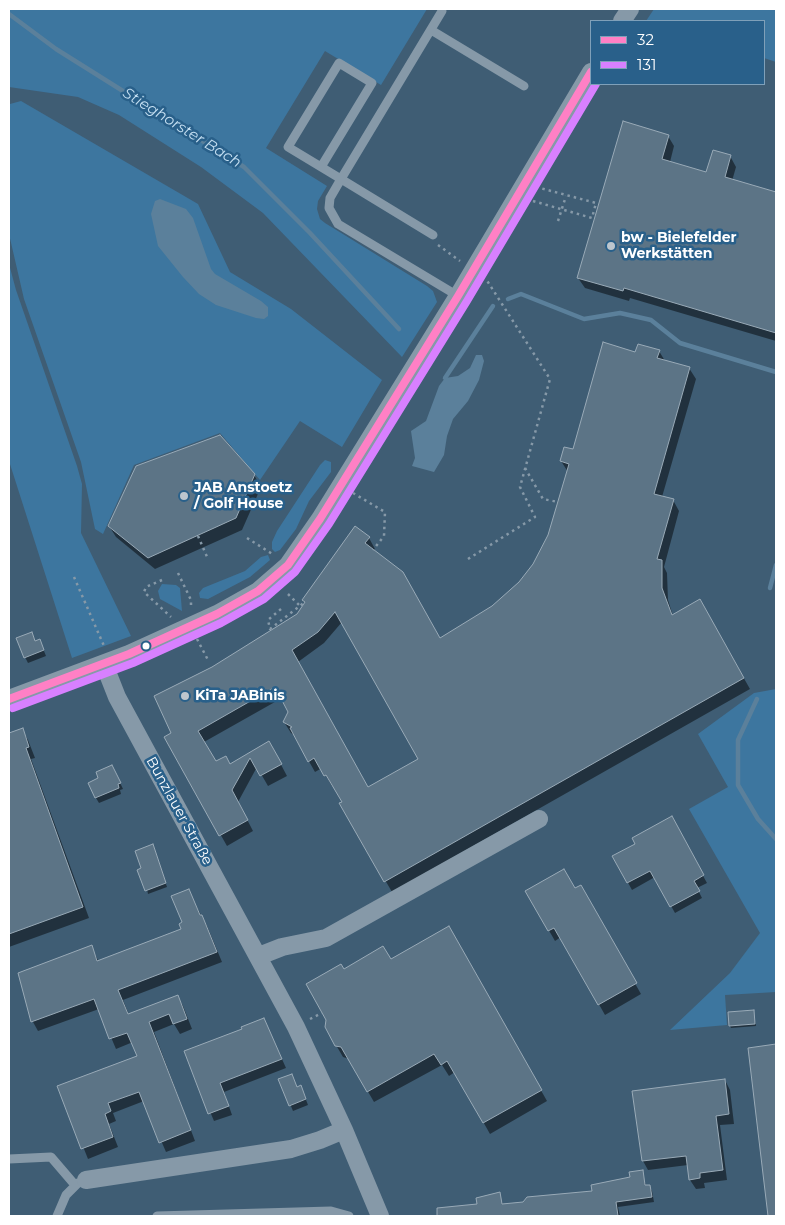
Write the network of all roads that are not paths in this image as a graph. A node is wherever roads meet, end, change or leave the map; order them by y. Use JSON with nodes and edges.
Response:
{"nodes":[{"id":1,"x":630,"y":9,"type":"edge"},
{"id":2,"x":442,"y":11,"type":"dead end"},
{"id":3,"x":623,"y":20,"type":"edge"},
{"id":4,"x":431,"y":30,"type":"junction"},
{"id":5,"x":590,"y":74,"type":"edge"},
{"id":6,"x":524,"y":86,"type":"dead end"},
{"id":7,"x":321,"y":167,"type":"junction"},
{"id":8,"x":341,"y":179,"type":"junction"},
{"id":9,"x":433,"y":235,"type":"road end"},
{"id":10,"x":458,"y":296,"type":"junction"},
{"id":11,"x":107,"y":663,"type":"junction"},
{"id":12,"x":9,"y":699,"type":"edge"},
{"id":13,"x":539,"y":819,"type":"dead end"},
{"id":14,"x":259,"y":956,"type":"junction"},
{"id":15,"x":344,"y":1130,"type":"junction"},
{"id":16,"x":9,"y":1159,"type":"edge"},
{"id":17,"x":80,"y":1182,"type":"junction"},
{"id":18,"x":56,"y":1216,"type":"edge"},
{"id":19,"x":157,"y":1216,"type":"edge"},
{"id":20,"x":349,"y":1216,"type":"edge"},
{"id":21,"x":380,"y":1216,"type":"edge"}],
"edges":[{"from":1,"to":3,"type":"street"},
{"from":2,"to":4,"type":"lane"},
{"from":4,"to":6,"type":"lane"},
{"from":4,"to":8,"type":"lane"},
{"from":5,"to":10,"type":"street"},
{"from":7,"to":7,"type":"lane"},
{"from":7,"to":8,"type":"lane"},
{"from":8,"to":9,"type":"lane"},
{"from":8,"to":10,"type":"lane"},
{"from":10,"to":11,"type":"street"},
{"from":11,"to":12,"type":"street"},
{"from":11,"to":14,"type":"street","name":"Bunzlauer Straße"},
{"from":13,"to":14,"type":"street"},
{"from":14,"to":15,"type":"street","name":"Bunzlauer Straße"},
{"from":15,"to":17,"type":"street"},
{"from":15,"to":21,"type":"street","name":"Bunzlauer Straße"},
{"from":16,"to":17,"type":"lane"},
{"from":17,"to":18,"type":"lane"},
{"from":19,"to":20,"type":"lane"}]}
